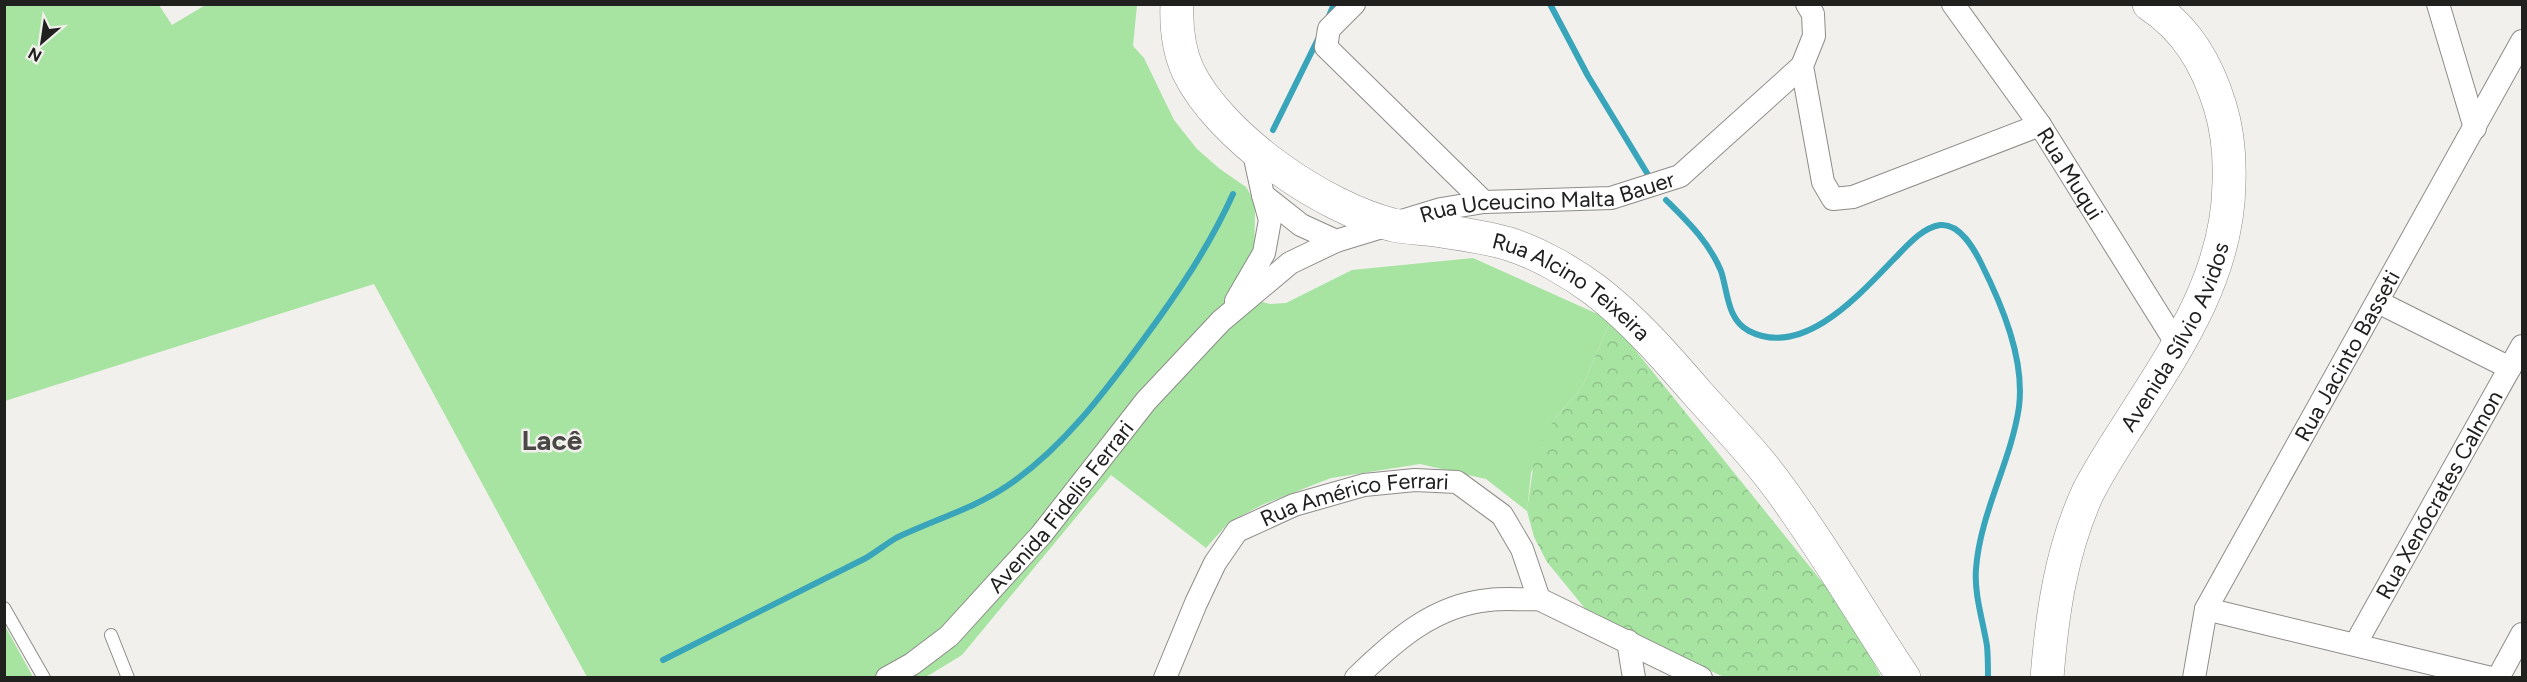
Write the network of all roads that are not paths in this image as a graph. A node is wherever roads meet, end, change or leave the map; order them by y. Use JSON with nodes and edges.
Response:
{"nodes":[{"id":1,"x":1177,"y":4,"type":"edge"},
{"id":2,"x":1354,"y":4,"type":"edge"},
{"id":3,"x":1807,"y":4,"type":"edge"},
{"id":4,"x":1953,"y":4,"type":"edge"},
{"id":5,"x":2149,"y":4,"type":"edge"},
{"id":6,"x":2438,"y":4,"type":"edge"},
{"id":7,"x":2523,"y":41,"type":"edge"},
{"id":8,"x":1802,"y":66,"type":"junction"},
{"id":9,"x":2040,"y":125,"type":"junction"},
{"id":10,"x":2475,"y":128,"type":"junction"},
{"id":11,"x":1252,"y":149,"type":"junction"},
{"id":12,"x":1263,"y":195,"type":"junction"},
{"id":13,"x":1484,"y":202,"type":"junction"},
{"id":14,"x":1393,"y":225,"type":"junction"},
{"id":15,"x":1336,"y":241,"type":"junction"},
{"id":16,"x":2378,"y":302,"type":"junction"},
{"id":17,"x":1221,"y":321,"type":"junction"},
{"id":18,"x":2178,"y":346,"type":"junction"},
{"id":19,"x":2523,"y":346,"type":"edge"},
{"id":20,"x":2510,"y":368,"type":"junction"},
{"id":21,"x":1539,"y":599,"type":"junction"},
{"id":22,"x":4,"y":608,"type":"edge"},
{"id":23,"x":2206,"y":609,"type":"junction"},
{"id":24,"x":2523,"y":634,"type":"edge"},
{"id":25,"x":111,"y":635,"type":"dead end"},
{"id":26,"x":1628,"y":642,"type":"junction"},
{"id":27,"x":2356,"y":643,"type":"junction"},
{"id":28,"x":1357,"y":677,"type":"edge"},
{"id":29,"x":44,"y":678,"type":"edge"},
{"id":30,"x":128,"y":678,"type":"edge"},
{"id":31,"x":887,"y":678,"type":"edge"},
{"id":32,"x":1165,"y":678,"type":"edge"},
{"id":33,"x":1634,"y":678,"type":"edge"},
{"id":34,"x":1701,"y":678,"type":"edge"},
{"id":35,"x":1904,"y":678,"type":"edge"},
{"id":36,"x":2047,"y":678,"type":"edge"},
{"id":37,"x":2194,"y":678,"type":"edge"},
{"id":38,"x":2491,"y":678,"type":"edge"},
{"id":39,"x":2498,"y":678,"type":"edge"}],
"edges":[{"from":1,"to":11,"type":"main road","name":"Rua Alcino Teixeira"},
{"from":2,"to":13,"type":"street"},
{"from":3,"to":8,"type":"street"},
{"from":4,"to":9,"type":"street","name":"Rua Muqui"},
{"from":5,"to":18,"type":"main road","name":"Avenida Sílvio Avidos"},
{"from":6,"to":10,"type":"street"},
{"from":7,"to":10,"type":"street","name":"Rua Jacinto Basseti"},
{"from":8,"to":9,"type":"street"},
{"from":8,"to":13,"type":"street","name":"Rua Uceucino Malta Bauer"},
{"from":9,"to":18,"type":"street","name":"Rua Muqui"},
{"from":10,"to":16,"type":"street","name":"Rua Jacinto Basseti"},
{"from":11,"to":12,"type":"street","name":"Avenida Fidelis Ferrari"},
{"from":11,"to":14,"type":"main road","name":"Rua Alcino Teixeira"},
{"from":12,"to":15,"type":"street"},
{"from":12,"to":17,"type":"street","name":"Avenida Fidelis Ferrari"},
{"from":13,"to":14,"type":"street","name":"Rua Uceucino Malta Bauer"},
{"from":14,"to":15,"type":"street","name":"Avenida Fidelis Ferrari"},
{"from":14,"to":35,"type":"main road","name":"Rua Alcino Teixeira"},
{"from":15,"to":17,"type":"street","name":"Avenida Fidelis Ferrari"},
{"from":16,"to":20,"type":"street"},
{"from":16,"to":23,"type":"street","name":"Rua Jacinto Basseti"},
{"from":17,"to":31,"type":"street","name":"Avenida Fidelis Ferrari"},
{"from":18,"to":36,"type":"main road","name":"Avenida Sílvio Avidos"},
{"from":19,"to":20,"type":"street","name":"Rua Xenócrates Calmon"},
{"from":20,"to":27,"type":"street","name":"Rua Xenócrates Calmon"},
{"from":21,"to":26,"type":"street"},
{"from":21,"to":28,"type":"street"},
{"from":21,"to":32,"type":"street","name":"Rua Américo Ferrari"},
{"from":22,"to":29,"type":"lane"},
{"from":23,"to":27,"type":"street"},
{"from":23,"to":37,"type":"street","name":"Rua Jacinto Basseti"},
{"from":24,"to":39,"type":"street"},
{"from":25,"to":30,"type":"lane"},
{"from":26,"to":33,"type":"street"},
{"from":26,"to":34,"type":"street"},
{"from":27,"to":38,"type":"street"}]}
